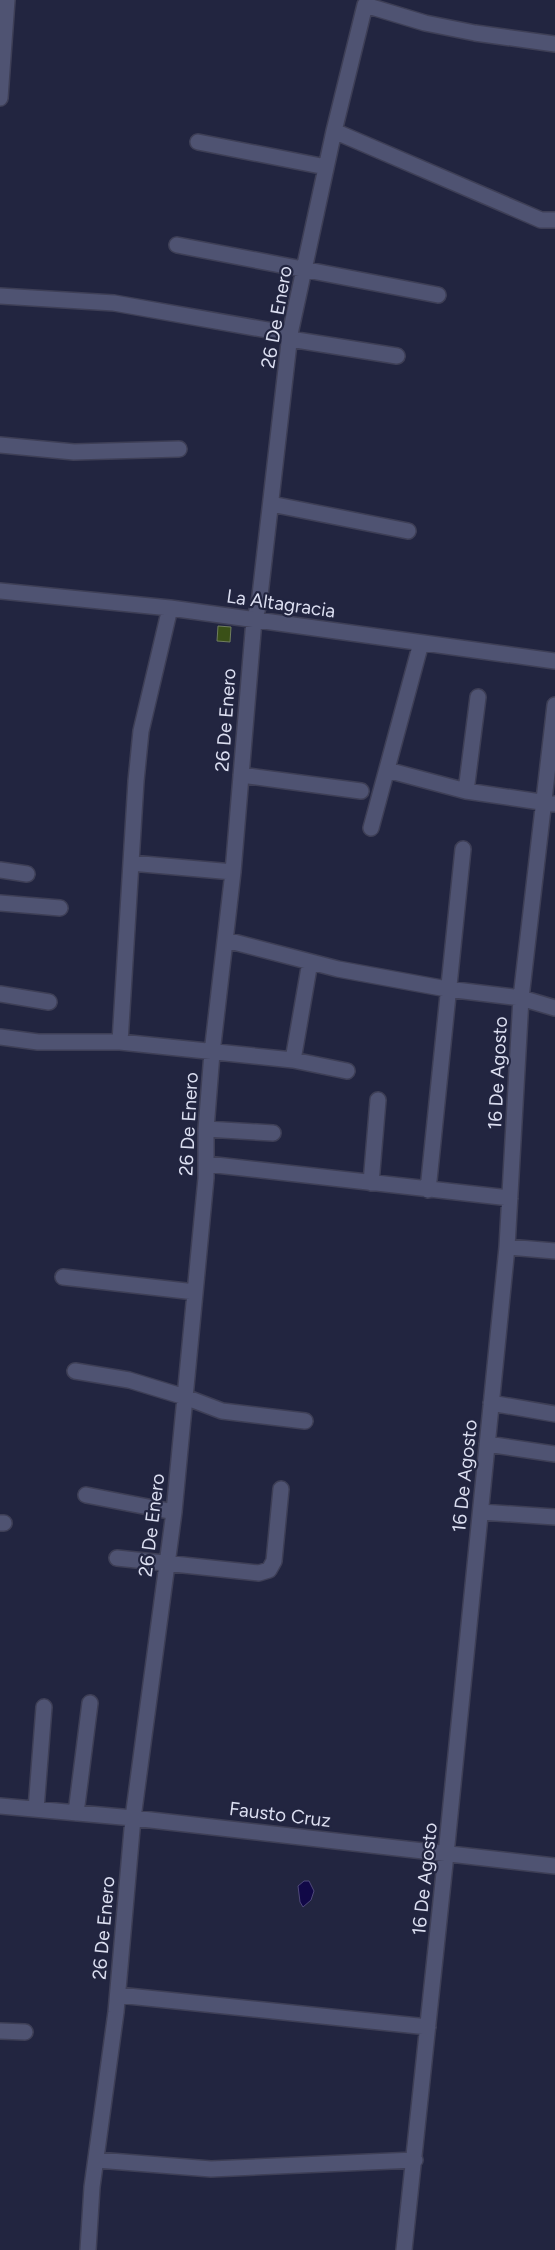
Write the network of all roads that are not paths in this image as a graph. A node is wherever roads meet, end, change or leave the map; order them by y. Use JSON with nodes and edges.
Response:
{"nodes":[{"id":1,"x":7,"y":0,"type":"edge"},
{"id":2,"x":361,"y":2,"type":"edge"},
{"id":3,"x":555,"y":44,"type":"edge"},
{"id":4,"x":2,"y":55,"type":"edge"},
{"id":5,"x":0,"y":98,"type":"edge"},
{"id":6,"x":334,"y":131,"type":"junction"},
{"id":7,"x":198,"y":142,"type":"dead end"},
{"id":8,"x":326,"y":167,"type":"junction"},
{"id":9,"x":555,"y":220,"type":"edge"},
{"id":10,"x":177,"y":245,"type":"dead end"},
{"id":11,"x":304,"y":270,"type":"junction"},
{"id":12,"x":438,"y":295,"type":"dead end"},
{"id":13,"x":0,"y":296,"type":"edge"},
{"id":14,"x":290,"y":336,"type":"junction"},
{"id":15,"x":397,"y":356,"type":"dead end"},
{"id":16,"x":0,"y":445,"type":"edge"},
{"id":17,"x":179,"y":448,"type":"dead end"},
{"id":18,"x":270,"y":504,"type":"junction"},
{"id":19,"x":408,"y":531,"type":"dead end"},
{"id":20,"x":0,"y":591,"type":"edge"},
{"id":21,"x":170,"y":608,"type":"junction"},
{"id":22,"x":254,"y":620,"type":"junction"},
{"id":23,"x":421,"y":643,"type":"junction"},
{"id":24,"x":555,"y":661,"type":"edge"},
{"id":25,"x":478,"y":697,"type":"dead end"},
{"id":26,"x":555,"y":705,"type":"edge"},
{"id":27,"x":386,"y":770,"type":"junction"},
{"id":28,"x":241,"y":775,"type":"junction"},
{"id":29,"x":361,"y":791,"type":"dead end"},
{"id":30,"x":466,"y":791,"type":"junction"},
{"id":31,"x":550,"y":803,"type":"edge"},
{"id":32,"x":371,"y":828,"type":"dead end"},
{"id":33,"x":463,"y":849,"type":"dead end"},
{"id":34,"x":131,"y":863,"type":"junction"},
{"id":35,"x":0,"y":870,"type":"edge"},
{"id":36,"x":233,"y":872,"type":"junction"},
{"id":37,"x":27,"y":874,"type":"dead end"},
{"id":38,"x":0,"y":903,"type":"edge"},
{"id":39,"x":60,"y":908,"type":"dead end"},
{"id":40,"x":226,"y":940,"type":"junction"},
{"id":41,"x":310,"y":962,"type":"junction"},
{"id":42,"x":447,"y":989,"type":"junction"},
{"id":43,"x":0,"y":994,"type":"edge"},
{"id":44,"x":522,"y":998,"type":"junction"},
{"id":45,"x":50,"y":1002,"type":"dead end"},
{"id":46,"x":555,"y":1008,"type":"edge"},
{"id":47,"x":0,"y":1037,"type":"edge"},
{"id":48,"x":120,"y":1042,"type":"junction"},
{"id":49,"x":212,"y":1053,"type":"junction"},
{"id":50,"x":293,"y":1060,"type":"junction"},
{"id":51,"x":347,"y":1071,"type":"dead end"},
{"id":52,"x":378,"y":1100,"type":"dead end"},
{"id":53,"x":206,"y":1128,"type":"junction"},
{"id":54,"x":272,"y":1133,"type":"dead end"},
{"id":55,"x":207,"y":1164,"type":"junction"},
{"id":56,"x":371,"y":1183,"type":"junction"},
{"id":57,"x":428,"y":1190,"type":"junction"},
{"id":58,"x":510,"y":1198,"type":"junction"},
{"id":59,"x":507,"y":1247,"type":"junction"},
{"id":60,"x":555,"y":1251,"type":"edge"},
{"id":61,"x":63,"y":1277,"type":"dead end"},
{"id":62,"x":195,"y":1292,"type":"junction"},
{"id":63,"x":75,"y":1371,"type":"dead end"},
{"id":64,"x":185,"y":1397,"type":"junction"},
{"id":65,"x":492,"y":1403,"type":"junction"},
{"id":66,"x":555,"y":1414,"type":"edge"},
{"id":67,"x":305,"y":1421,"type":"dead end"},
{"id":68,"x":487,"y":1444,"type":"junction"},
{"id":69,"x":555,"y":1454,"type":"edge"},
{"id":70,"x":281,"y":1489,"type":"dead end"},
{"id":71,"x":86,"y":1495,"type":"dead end"},
{"id":72,"x":174,"y":1512,"type":"junction"},
{"id":73,"x":481,"y":1512,"type":"junction"},
{"id":74,"x":555,"y":1517,"type":"edge"},
{"id":75,"x":117,"y":1558,"type":"dead end"},
{"id":76,"x":167,"y":1564,"type":"junction"},
{"id":77,"x":90,"y":1703,"type":"dead end"},
{"id":78,"x":44,"y":1707,"type":"dead end"},
{"id":79,"x":0,"y":1806,"type":"edge"},
{"id":80,"x":36,"y":1809,"type":"junction"},
{"id":81,"x":76,"y":1813,"type":"junction"},
{"id":82,"x":133,"y":1818,"type":"junction"},
{"id":83,"x":446,"y":1854,"type":"junction"},
{"id":84,"x":555,"y":1866,"type":"edge"},
{"id":85,"x":118,"y":1995,"type":"junction"},
{"id":86,"x":428,"y":2026,"type":"junction"},
{"id":87,"x":0,"y":2031,"type":"edge"},
{"id":88,"x":24,"y":2032,"type":"dead end"},
{"id":89,"x":97,"y":2160,"type":"junction"},
{"id":90,"x":415,"y":2160,"type":"junction"},
{"id":91,"x":88,"y":2250,"type":"edge"},
{"id":92,"x":404,"y":2250,"type":"edge"}],
"edges":[{"from":1,"to":4,"type":"street"},
{"from":2,"to":3,"type":"street"},
{"from":2,"to":6,"type":"street","name":"26 De Enero"},
{"from":4,"to":5,"type":"street"},
{"from":6,"to":8,"type":"street","name":"26 De Enero"},
{"from":6,"to":9,"type":"street"},
{"from":7,"to":8,"type":"street"},
{"from":8,"to":11,"type":"street","name":"26 De Enero"},
{"from":10,"to":11,"type":"street"},
{"from":11,"to":12,"type":"street"},
{"from":11,"to":14,"type":"street","name":"26 De Enero"},
{"from":13,"to":14,"type":"street"},
{"from":14,"to":15,"type":"street"},
{"from":14,"to":18,"type":"street","name":"26 De Enero"},
{"from":16,"to":17,"type":"street"},
{"from":18,"to":19,"type":"street"},
{"from":18,"to":22,"type":"street","name":"26 De Enero"},
{"from":20,"to":21,"type":"street","name":"La Altagracia"},
{"from":21,"to":22,"type":"street","name":"La Altagracia"},
{"from":21,"to":34,"type":"street"},
{"from":22,"to":23,"type":"street","name":"La Altagracia"},
{"from":22,"to":28,"type":"street","name":"26 De Enero"},
{"from":23,"to":24,"type":"street","name":"La Altagracia"},
{"from":23,"to":27,"type":"street"},
{"from":25,"to":30,"type":"street"},
{"from":26,"to":31,"type":"street","name":"16 De Agosto"},
{"from":27,"to":30,"type":"street"},
{"from":27,"to":32,"type":"street"},
{"from":28,"to":29,"type":"street"},
{"from":28,"to":36,"type":"street","name":"26 De Enero"},
{"from":30,"to":31,"type":"street"},
{"from":31,"to":44,"type":"street","name":"16 De Agosto"},
{"from":33,"to":42,"type":"street"},
{"from":34,"to":36,"type":"street"},
{"from":34,"to":48,"type":"street"},
{"from":35,"to":37,"type":"street"},
{"from":36,"to":40,"type":"street","name":"26 De Enero"},
{"from":38,"to":39,"type":"street"},
{"from":40,"to":41,"type":"street"},
{"from":40,"to":49,"type":"street","name":"26 De Enero"},
{"from":41,"to":42,"type":"street"},
{"from":41,"to":50,"type":"street"},
{"from":42,"to":44,"type":"street"},
{"from":42,"to":57,"type":"street"},
{"from":43,"to":45,"type":"street"},
{"from":44,"to":46,"type":"street"},
{"from":44,"to":58,"type":"street","name":"16 De Agosto"},
{"from":47,"to":48,"type":"street"},
{"from":48,"to":49,"type":"street"},
{"from":49,"to":50,"type":"street"},
{"from":49,"to":53,"type":"street","name":"26 De Enero"},
{"from":50,"to":51,"type":"street"},
{"from":52,"to":56,"type":"street"},
{"from":53,"to":54,"type":"street"},
{"from":53,"to":55,"type":"street","name":"26 De Enero"},
{"from":55,"to":56,"type":"street"},
{"from":55,"to":62,"type":"street","name":"26 De Enero"},
{"from":56,"to":57,"type":"street"},
{"from":57,"to":58,"type":"street"},
{"from":58,"to":59,"type":"street","name":"16 De Agosto"},
{"from":59,"to":60,"type":"street"},
{"from":59,"to":65,"type":"street","name":"16 De Agosto"},
{"from":61,"to":62,"type":"street"},
{"from":62,"to":64,"type":"street","name":"26 De Enero"},
{"from":63,"to":64,"type":"street"},
{"from":64,"to":67,"type":"street"},
{"from":64,"to":72,"type":"street","name":"26 De Enero"},
{"from":65,"to":66,"type":"street"},
{"from":65,"to":68,"type":"street","name":"16 De Agosto"},
{"from":68,"to":69,"type":"street"},
{"from":68,"to":73,"type":"street","name":"16 De Agosto"},
{"from":70,"to":76,"type":"street"},
{"from":71,"to":72,"type":"street"},
{"from":72,"to":76,"type":"street","name":"26 De Enero"},
{"from":73,"to":74,"type":"street"},
{"from":73,"to":83,"type":"street","name":"16 De Agosto"},
{"from":75,"to":76,"type":"street"},
{"from":76,"to":82,"type":"street","name":"26 De Enero"},
{"from":77,"to":81,"type":"street"},
{"from":78,"to":80,"type":"street"},
{"from":79,"to":80,"type":"street","name":"Fausto Cruz"},
{"from":80,"to":81,"type":"street","name":"Fausto Cruz"},
{"from":81,"to":82,"type":"street","name":"Fausto Cruz"},
{"from":82,"to":83,"type":"street","name":"Fausto Cruz"},
{"from":82,"to":85,"type":"street","name":"26 De Enero"},
{"from":83,"to":84,"type":"street","name":"Fausto Cruz"},
{"from":83,"to":86,"type":"street","name":"16 De Agosto"},
{"from":85,"to":86,"type":"street"},
{"from":85,"to":89,"type":"street","name":"26 De Enero"},
{"from":86,"to":90,"type":"street","name":"16 De Agosto"},
{"from":87,"to":88,"type":"street"},
{"from":89,"to":90,"type":"street"},
{"from":89,"to":91,"type":"street","name":"26 De Enero"},
{"from":90,"to":92,"type":"street","name":"16 De Agosto"}]}
